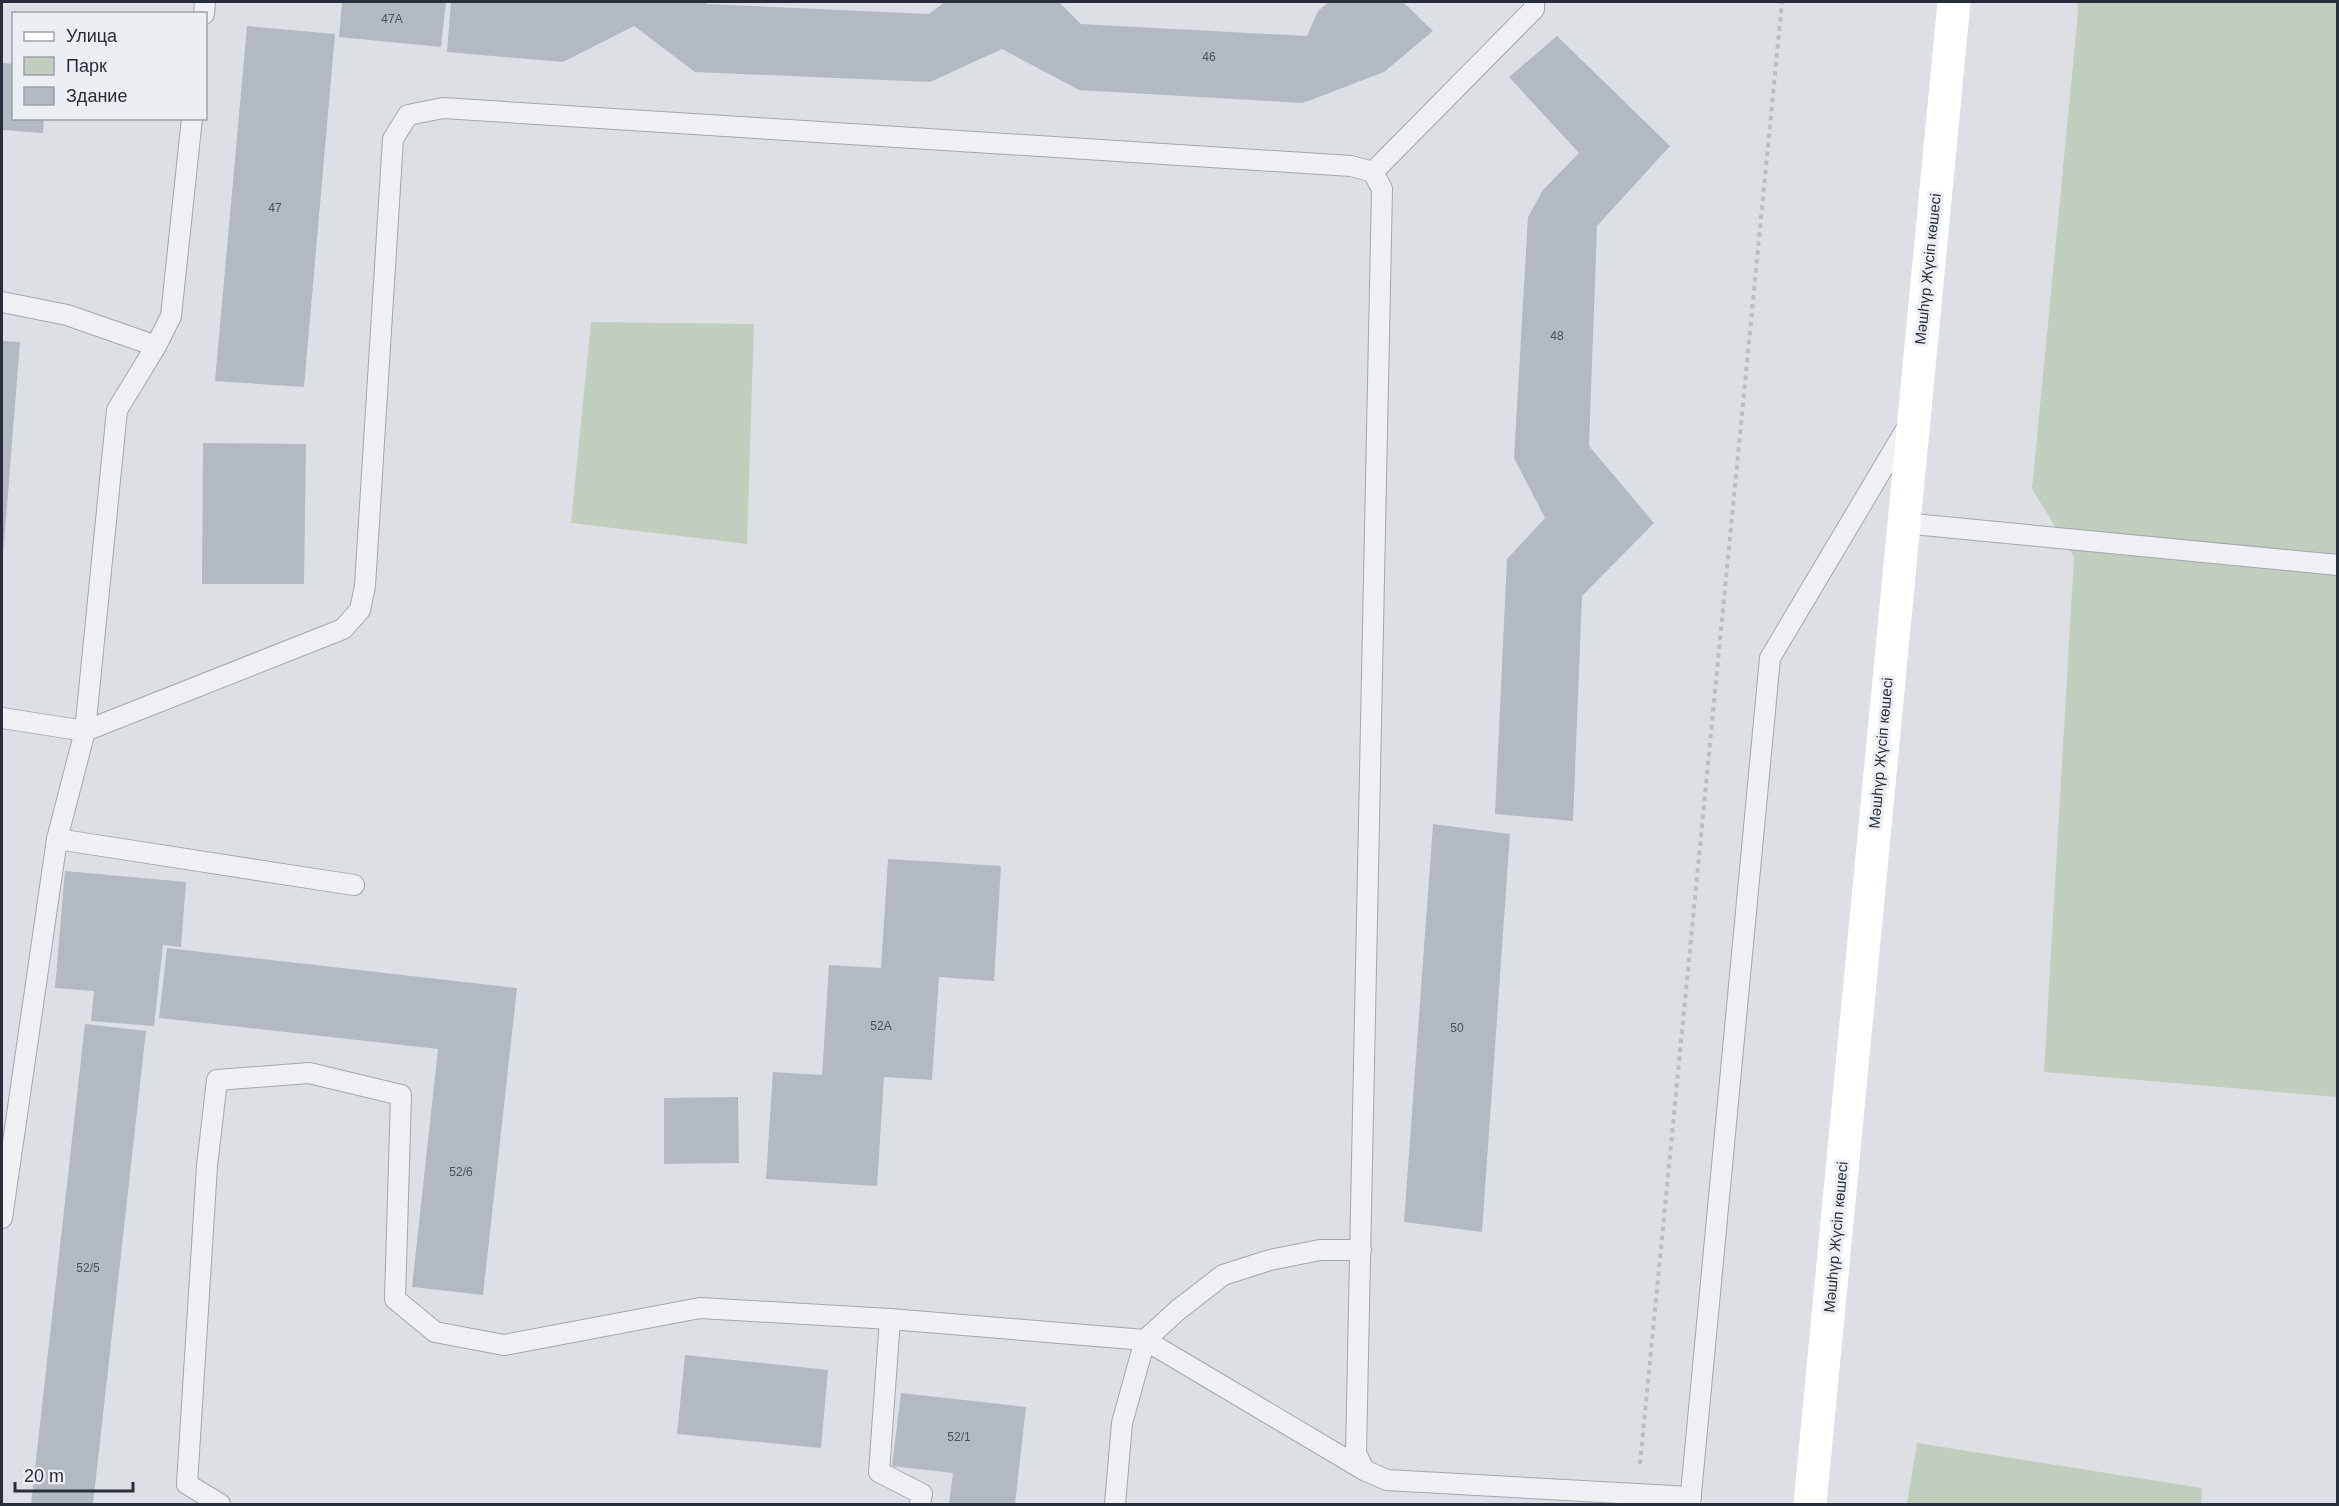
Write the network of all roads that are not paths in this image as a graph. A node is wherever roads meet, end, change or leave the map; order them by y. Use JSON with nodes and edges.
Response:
{"nodes":[{"id":1,"x":1534,"y":2,"type":"edge"},
{"id":2,"x":1954,"y":2,"type":"edge"},
{"id":3,"x":192,"y":120,"type":"edge"},
{"id":4,"x":1373,"y":172,"type":"junction"},
{"id":5,"x":2,"y":302,"type":"edge"},
{"id":6,"x":156,"y":346,"type":"junction"},
{"id":7,"x":1914,"y":416,"type":"junction"},
{"id":8,"x":1903,"y":523,"type":"junction"},
{"id":9,"x":2337,"y":565,"type":"edge"},
{"id":10,"x":2,"y":718,"type":"edge"},
{"id":11,"x":85,"y":731,"type":"junction"},
{"id":12,"x":57,"y":839,"type":"junction"},
{"id":13,"x":354,"y":885,"type":"dead end"},
{"id":14,"x":2,"y":1218,"type":"edge"},
{"id":15,"x":1360,"y":1250,"type":"junction"},
{"id":16,"x":891,"y":1319,"type":"junction"},
{"id":17,"x":1145,"y":1340,"type":"junction"},
{"id":18,"x":1364,"y":1470,"type":"junction"},
{"id":19,"x":1558,"y":1497,"type":"edge"},
{"id":20,"x":1690,"y":1501,"type":"edge"},
{"id":21,"x":220,"y":1504,"type":"edge"},
{"id":22,"x":920,"y":1504,"type":"edge"},
{"id":23,"x":1115,"y":1504,"type":"edge"},
{"id":24,"x":1810,"y":1504,"type":"edge"}],
"edges":[{"from":1,"to":4,"type":"lane"},
{"from":2,"to":7,"type":"main road","name":"Мәшһүр Жүсіп көшесі"},
{"from":3,"to":6,"type":"lane"},
{"from":4,"to":11,"type":"lane"},
{"from":4,"to":15,"type":"lane"},
{"from":5,"to":6,"type":"lane"},
{"from":6,"to":11,"type":"lane"},
{"from":7,"to":8,"type":"main road","name":"Мәшһүр Жүсіп көшесі"},
{"from":7,"to":20,"type":"lane"},
{"from":8,"to":9,"type":"lane"},
{"from":8,"to":24,"type":"main road","name":"Мәшһүр Жүсіп көшесі"},
{"from":10,"to":11,"type":"lane"},
{"from":11,"to":12,"type":"lane"},
{"from":12,"to":13,"type":"lane"},
{"from":12,"to":14,"type":"lane"},
{"from":15,"to":17,"type":"lane"},
{"from":15,"to":18,"type":"lane"},
{"from":16,"to":17,"type":"lane"},
{"from":16,"to":21,"type":"lane"},
{"from":16,"to":22,"type":"lane"},
{"from":17,"to":18,"type":"lane"},
{"from":17,"to":23,"type":"lane"},
{"from":18,"to":19,"type":"lane"},
{"from":19,"to":20,"type":"lane"}]}
